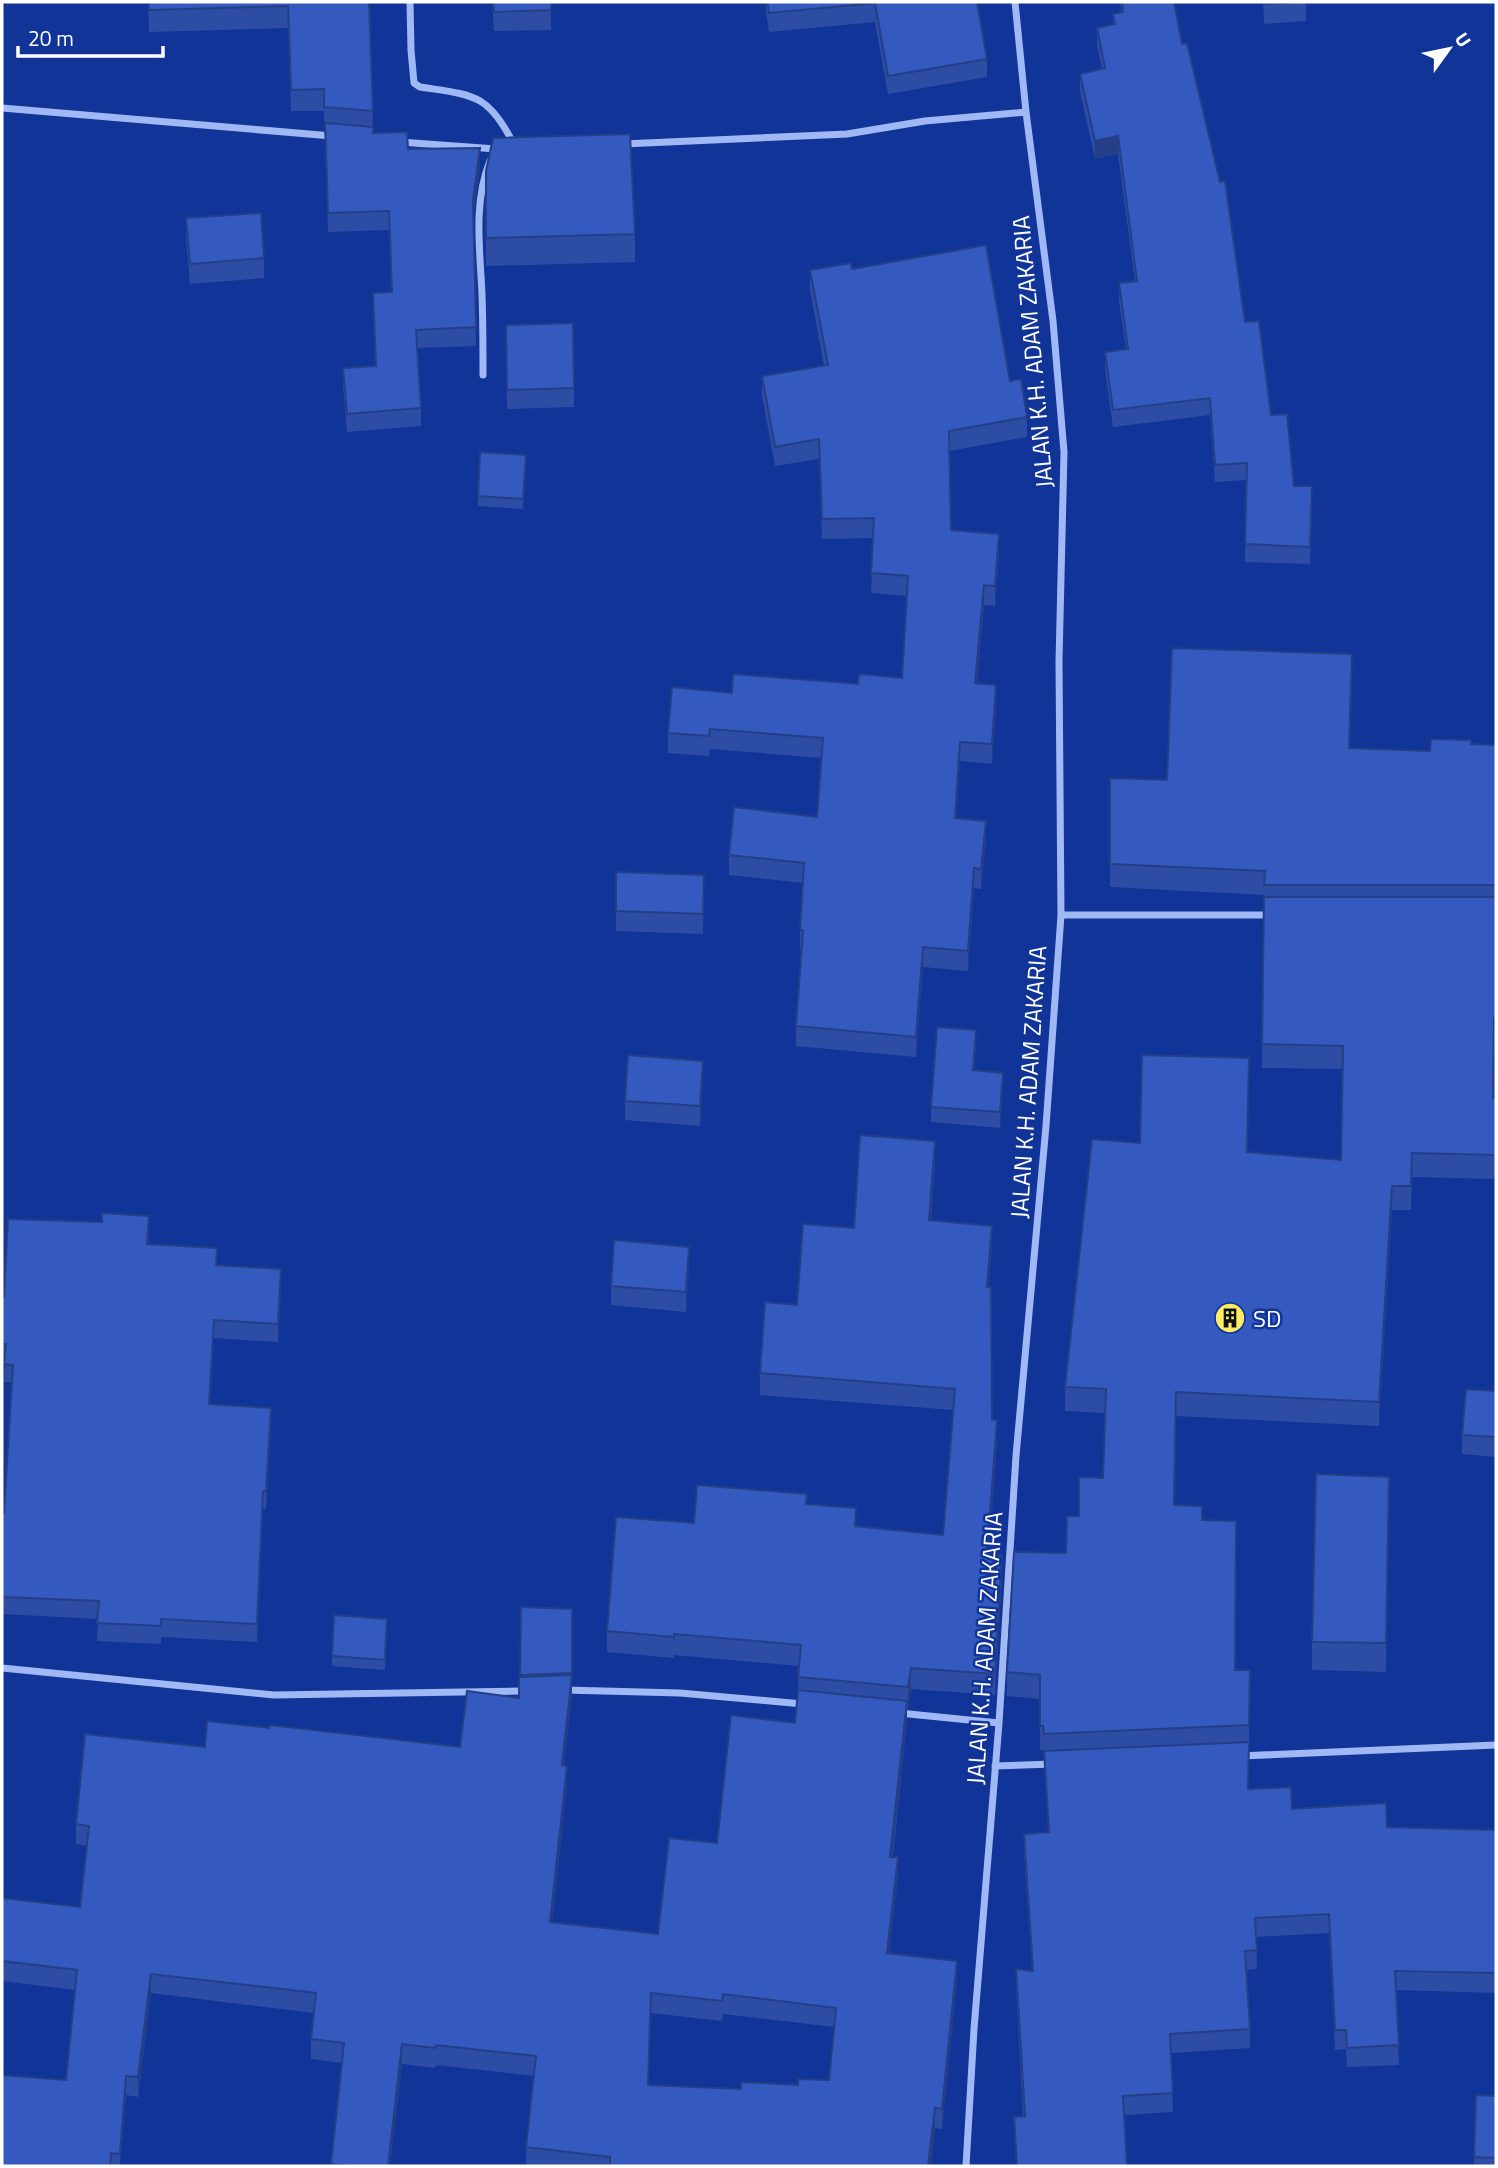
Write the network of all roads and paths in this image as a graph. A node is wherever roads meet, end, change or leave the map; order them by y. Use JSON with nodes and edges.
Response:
{"nodes":[{"id":1,"x":410,"y":2,"type":"edge"},
{"id":2,"x":1015,"y":2,"type":"edge"},
{"id":3,"x":2,"y":108,"type":"edge"},
{"id":4,"x":1026,"y":112,"type":"junction"},
{"id":5,"x":336,"y":137,"type":"edge"},
{"id":6,"x":389,"y":141,"type":"edge"},
{"id":7,"x":513,"y":143,"type":"junction"},
{"id":8,"x":527,"y":143,"type":"edge"},
{"id":9,"x":620,"y":144,"type":"edge"},
{"id":10,"x":496,"y":149,"type":"junction"},
{"id":11,"x":483,"y":375,"type":"dead end"},
{"id":12,"x":1060,"y":915,"type":"junction"},
{"id":13,"x":1278,"y":915,"type":"edge"},
{"id":14,"x":2,"y":1668,"type":"edge"},
{"id":15,"x":538,"y":1690,"type":"edge"},
{"id":16,"x":550,"y":1690,"type":"edge"},
{"id":17,"x":819,"y":1706,"type":"edge"},
{"id":18,"x":888,"y":1712,"type":"edge"},
{"id":19,"x":999,"y":1723,"type":"junction"},
{"id":20,"x":1496,"y":1745,"type":"edge"},
{"id":21,"x":1231,"y":1756,"type":"edge"},
{"id":22,"x":1064,"y":1763,"type":"edge"},
{"id":23,"x":995,"y":1766,"type":"junction"},
{"id":24,"x":966,"y":2166,"type":"edge"}],
"edges":[{"from":1,"to":7,"type":"street"},
{"from":2,"to":4,"type":"street","name":"JALAN K.H. ADAM ZAKARIA"},
{"from":3,"to":5,"type":"street"},
{"from":4,"to":9,"type":"street"},
{"from":4,"to":12,"type":"street","name":"JALAN K.H. ADAM ZAKARIA"},
{"from":6,"to":10,"type":"street"},
{"from":7,"to":8,"type":"street"},
{"from":7,"to":10,"type":"street"},
{"from":10,"to":11,"type":"street"},
{"from":12,"to":13,"type":"street"},
{"from":12,"to":19,"type":"street","name":"JALAN K.H. ADAM ZAKARIA"},
{"from":14,"to":15,"type":"street"},
{"from":16,"to":17,"type":"street"},
{"from":18,"to":19,"type":"street"},
{"from":19,"to":23,"type":"street","name":"JALAN K.H. ADAM ZAKARIA"},
{"from":20,"to":21,"type":"street"},
{"from":22,"to":23,"type":"street"},
{"from":23,"to":24,"type":"street","name":"JALAN K.H. ADAM ZAKARIA"}]}
